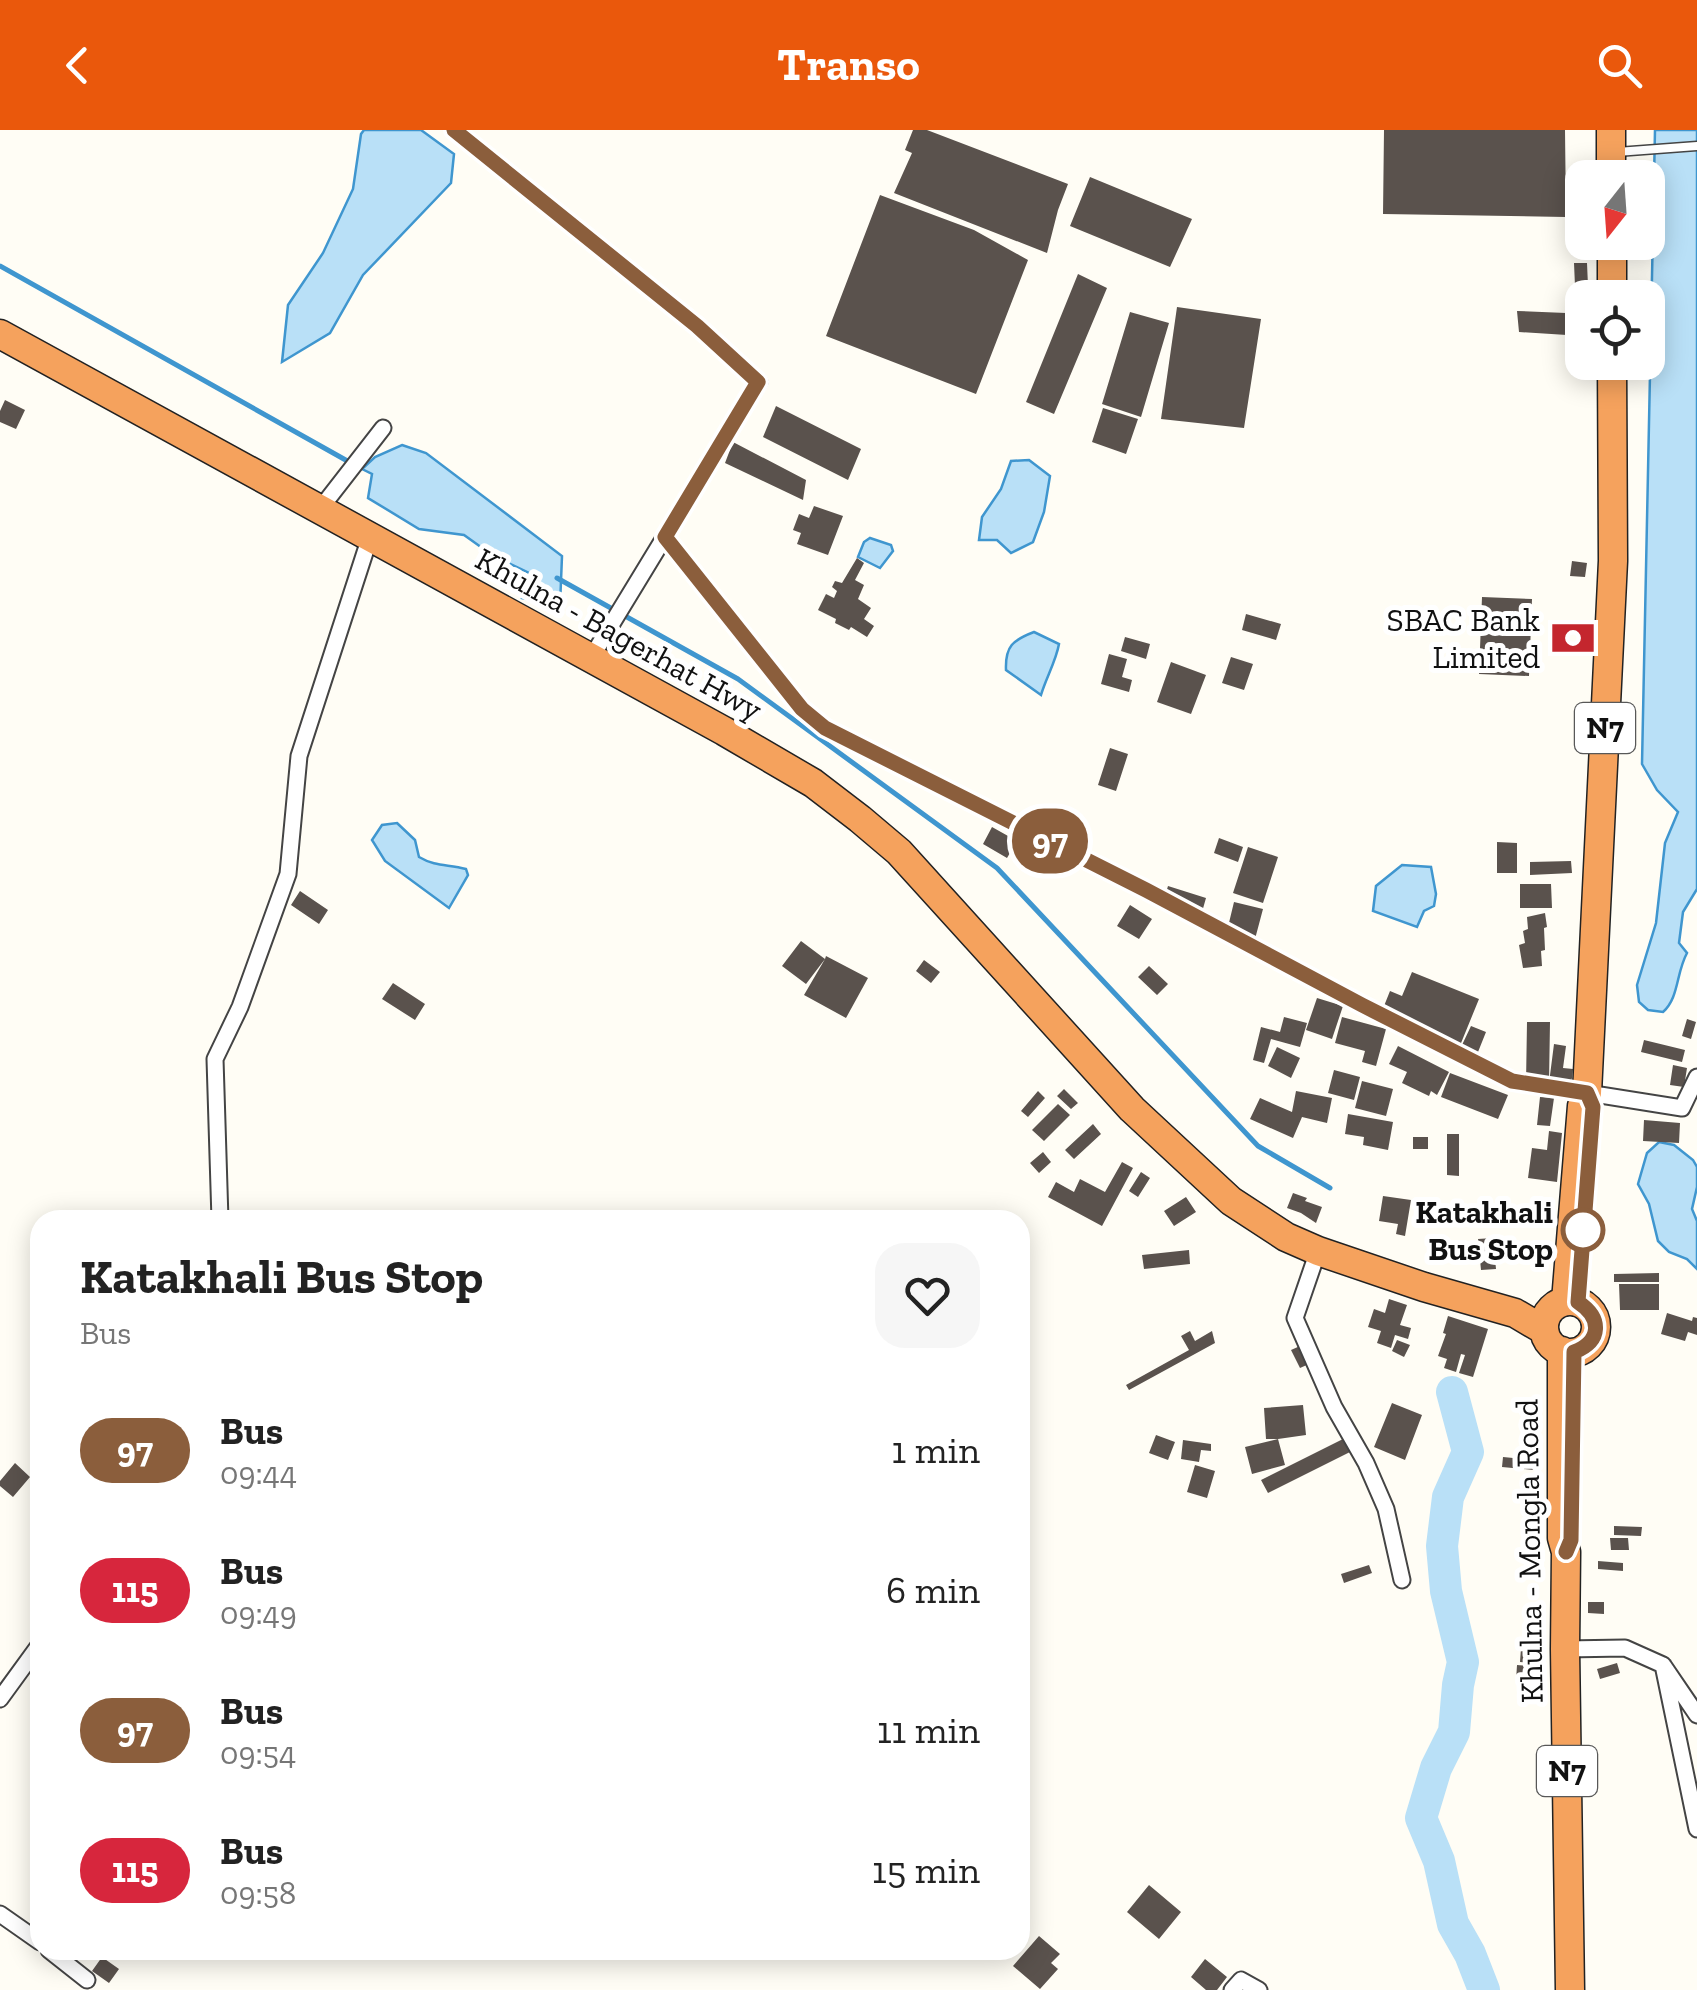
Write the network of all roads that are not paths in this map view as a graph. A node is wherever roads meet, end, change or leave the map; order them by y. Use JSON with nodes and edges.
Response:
{"nodes":[{"id":1,"x":454,"y":130,"type":"edge"},
{"id":2,"x":1697,"y":146,"type":"edge"},
{"id":3,"x":1611,"y":153,"type":"edge"},
{"id":4,"x":0,"y":334,"type":"edge"},
{"id":5,"x":1612,"y":380,"type":"edge"},
{"id":6,"x":383,"y":428,"type":"dead end"},
{"id":7,"x":320,"y":509,"type":"junction"},
{"id":8,"x":370,"y":536,"type":"junction"},
{"id":9,"x":665,"y":537,"type":"junction"},
{"id":10,"x":591,"y":658,"type":"junction"},
{"id":11,"x":1697,"y":1077,"type":"edge"},
{"id":12,"x":1587,"y":1093,"type":"junction"},
{"id":13,"x":1689,"y":1109,"type":"edge"},
{"id":14,"x":220,"y":1210,"type":"edge"},
{"id":15,"x":1318,"y":1252,"type":"junction"},
{"id":16,"x":1559,"y":1311,"type":"junction"},
{"id":17,"x":1568,"y":1352,"type":"junction"},
{"id":18,"x":1402,"y":1580,"type":"dead end"},
{"id":19,"x":1565,"y":1648,"type":"junction"},
{"id":20,"x":30,"y":1658,"type":"edge"},
{"id":21,"x":1662,"y":1665,"type":"junction"},
{"id":22,"x":0,"y":1699,"type":"edge"},
{"id":23,"x":1697,"y":1715,"type":"edge"},
{"id":24,"x":1697,"y":1829,"type":"edge"},
{"id":25,"x":0,"y":1914,"type":"edge"},
{"id":26,"x":30,"y":1935,"type":"edge"},
{"id":27,"x":62,"y":1960,"type":"edge"},
{"id":28,"x":87,"y":1980,"type":"dead end"},
{"id":29,"x":1232,"y":1990,"type":"edge"},
{"id":30,"x":1259,"y":1990,"type":"edge"},
{"id":31,"x":1570,"y":1990,"type":"edge"}],
"edges":[{"from":1,"to":9,"type":"street"},
{"from":2,"to":3,"type":"lane"},
{"from":4,"to":7,"type":"highway","name":"Khulna - Bagerhat Hwy"},
{"from":5,"to":12,"type":"highway","number":"N7"},
{"from":6,"to":7,"type":"street"},
{"from":7,"to":8,"type":"highway","name":"Khulna - Bagerhat Hwy"},
{"from":8,"to":10,"type":"highway","name":"Khulna - Bagerhat Hwy"},
{"from":8,"to":14,"type":"street"},
{"from":9,"to":10,"type":"street"},
{"from":9,"to":12,"type":"street"},
{"from":10,"to":15,"type":"highway","name":"Khulna - Bagerhat Hwy"},
{"from":11,"to":13,"type":"street"},
{"from":12,"to":13,"type":"street"},
{"from":12,"to":16,"type":"highway"},
{"from":15,"to":16,"type":"highway","name":"Khulna - Bagerhat Hwy"},
{"from":15,"to":18,"type":"street"},
{"from":16,"to":17,"type":"highway"},
{"from":16,"to":17,"type":"highway"},
{"from":17,"to":19,"type":"highway","name":"Khulna - Mongla Road","number":"N7"},
{"from":19,"to":21,"type":"street"},
{"from":19,"to":31,"type":"highway","name":"Khulna - Mongla Road","number":"N7"},
{"from":20,"to":22,"type":"street"},
{"from":21,"to":23,"type":"street"},
{"from":21,"to":24,"type":"street"},
{"from":25,"to":26,"type":"street"},
{"from":27,"to":28,"type":"street"},
{"from":29,"to":30,"type":"street"}]}
